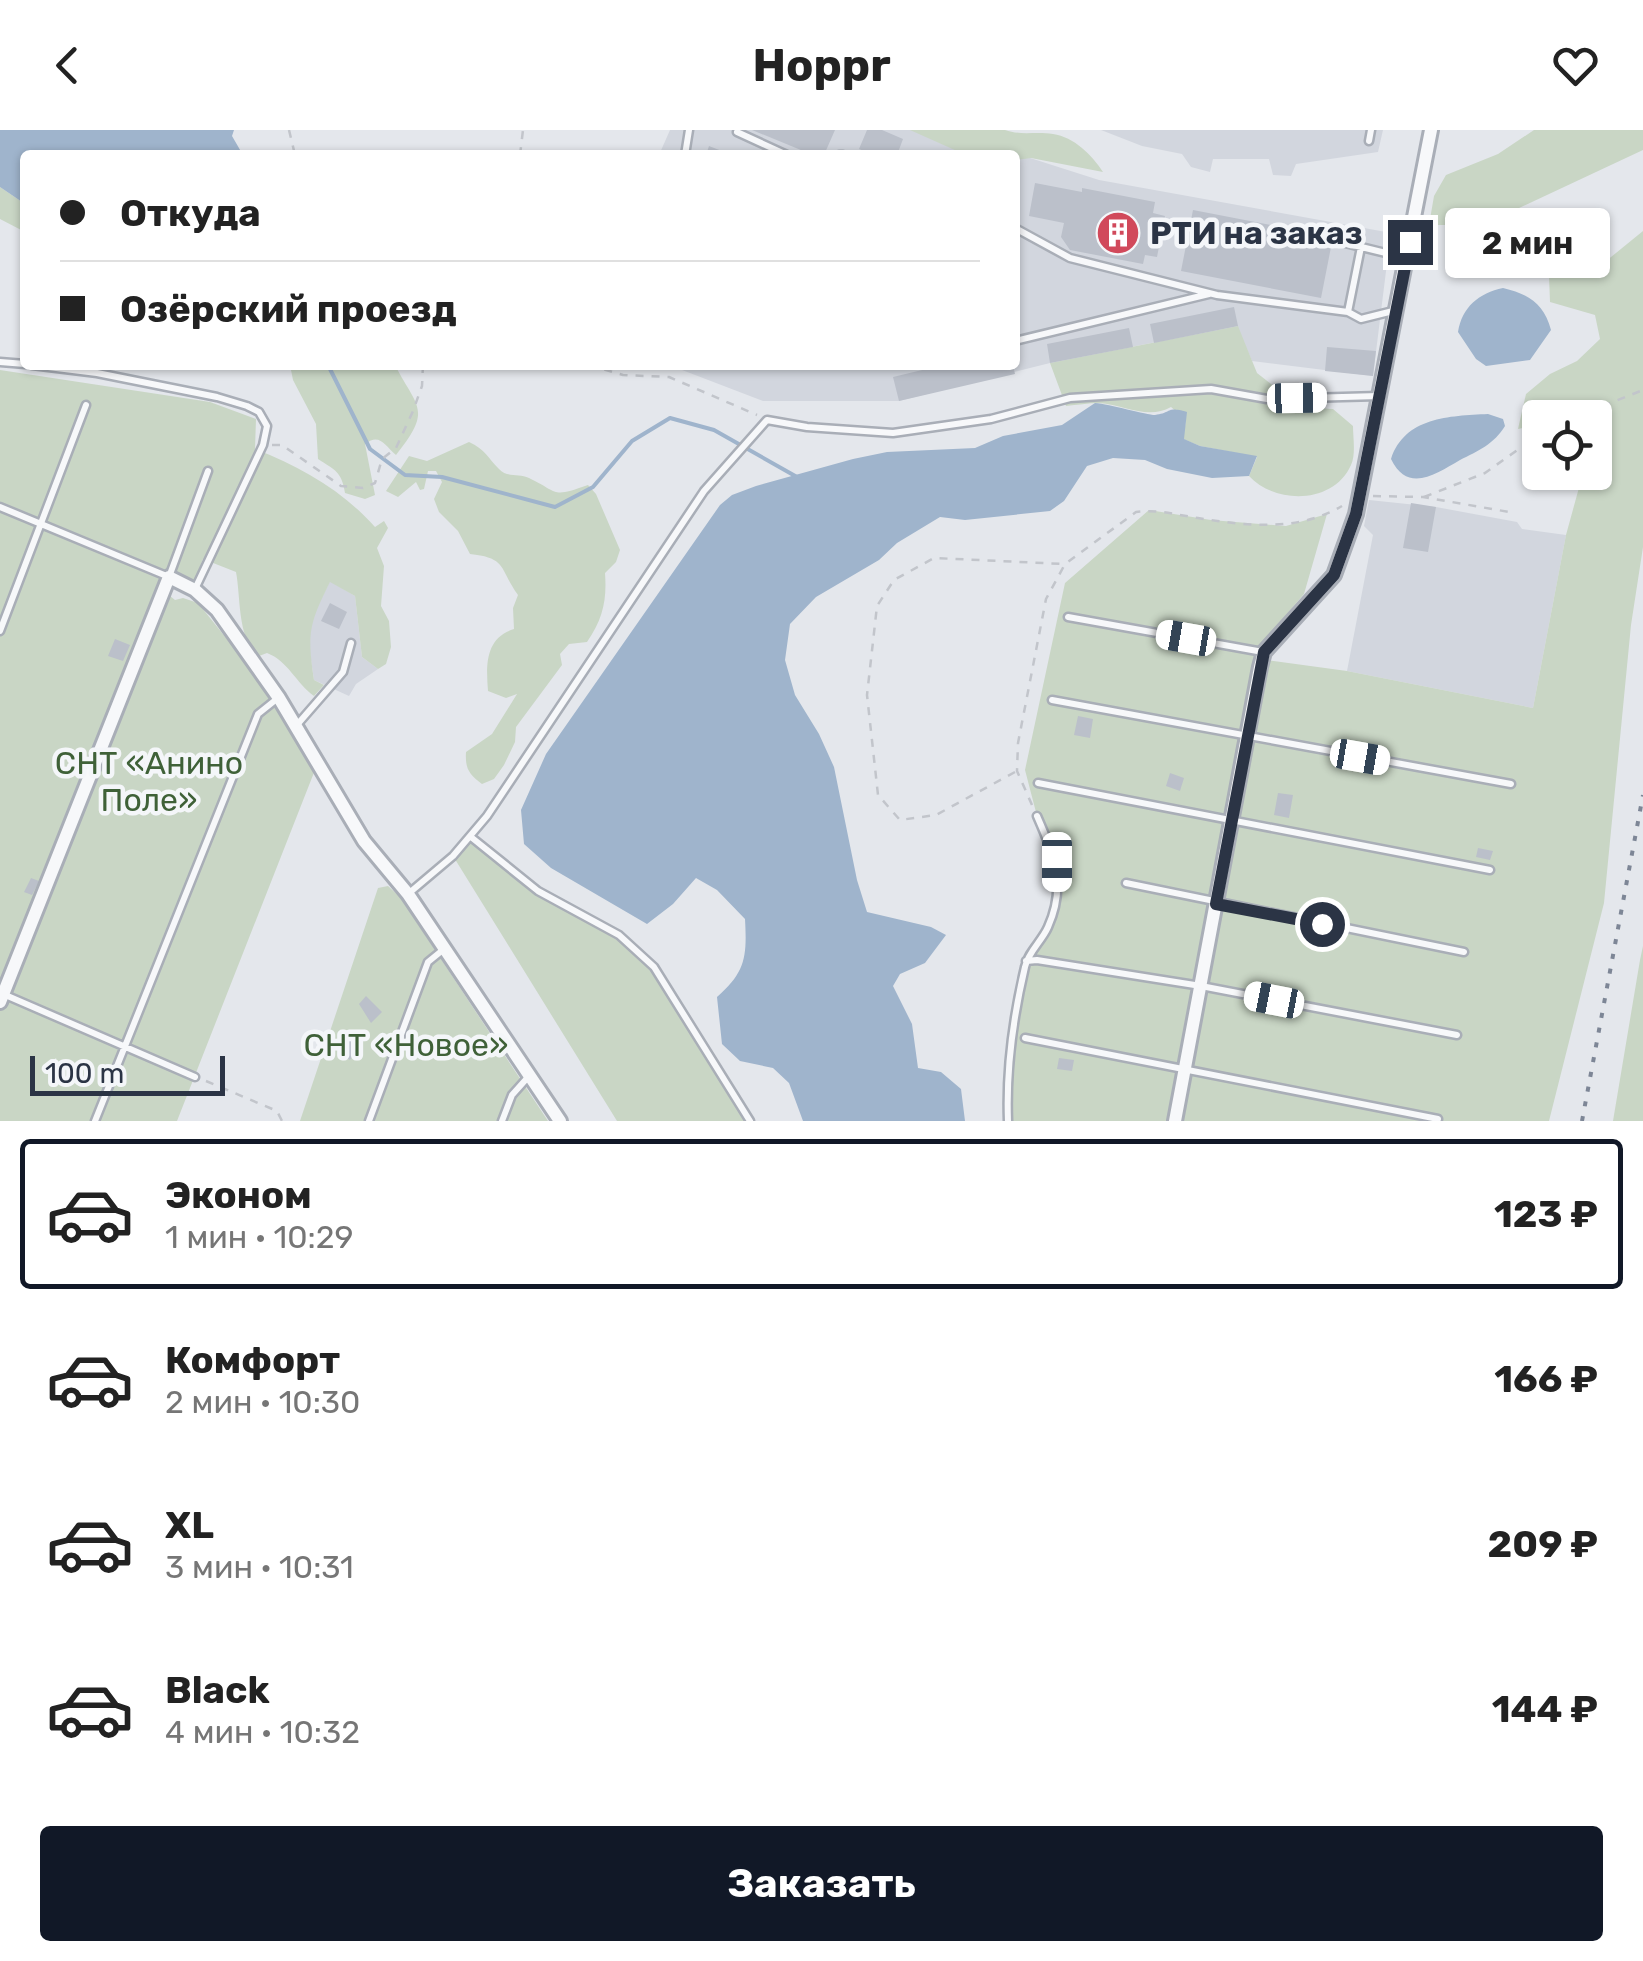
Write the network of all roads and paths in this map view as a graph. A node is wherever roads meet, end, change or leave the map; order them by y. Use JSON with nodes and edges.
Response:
{"nodes":[{"id":1,"x":1371,"y":130,"type":"edge"},
{"id":2,"x":1431,"y":130,"type":"edge"},
{"id":3,"x":737,"y":132,"type":"edge"},
{"id":4,"x":1369,"y":140,"type":"dead end"},
{"id":5,"x":777,"y":150,"type":"edge"},
{"id":6,"x":1020,"y":231,"type":"edge"},
{"id":7,"x":1345,"y":243,"type":"dead end"},
{"id":8,"x":1360,"y":246,"type":"junction"},
{"id":9,"x":1407,"y":258,"type":"junction"},
{"id":10,"x":1211,"y":293,"type":"junction"},
{"id":11,"x":1397,"y":310,"type":"junction"},
{"id":12,"x":1348,"y":312,"type":"junction"},
{"id":13,"x":1020,"y":340,"type":"edge"},
{"id":14,"x":72,"y":370,"type":"edge"},
{"id":15,"x":423,"y":370,"type":"edge"},
{"id":16,"x":608,"y":370,"type":"edge"},
{"id":17,"x":1643,"y":390,"type":"edge"},
{"id":18,"x":1380,"y":396,"type":"junction"},
{"id":19,"x":1612,"y":403,"type":"edge"},
{"id":20,"x":86,"y":405,"type":"dead end"},
{"id":21,"x":767,"y":420,"type":"junction"},
{"id":22,"x":263,"y":445,"type":"junction"},
{"id":23,"x":1522,"y":447,"type":"edge"},
{"id":24,"x":208,"y":472,"type":"dead end"},
{"id":25,"x":1360,"y":496,"type":"junction"},
{"id":26,"x":1423,"y":498,"type":"junction"},
{"id":27,"x":0,"y":507,"type":"edge"},
{"id":28,"x":1515,"y":514,"type":"dead end"},
{"id":29,"x":42,"y":524,"type":"junction"},
{"id":30,"x":1065,"y":564,"type":"junction"},
{"id":31,"x":169,"y":577,"type":"junction"},
{"id":32,"x":195,"y":590,"type":"junction"},
{"id":33,"x":1068,"y":617,"type":"dead end"},
{"id":34,"x":0,"y":632,"type":"edge"},
{"id":35,"x":350,"y":643,"type":"dead end"},
{"id":36,"x":1264,"y":652,"type":"junction"},
{"id":37,"x":279,"y":698,"type":"junction"},
{"id":38,"x":1052,"y":700,"type":"dead end"},
{"id":39,"x":296,"y":726,"type":"junction"},
{"id":40,"x":1247,"y":736,"type":"junction"},
{"id":41,"x":1017,"y":772,"type":"junction"},
{"id":42,"x":1038,"y":783,"type":"dead end"},
{"id":43,"x":1510,"y":784,"type":"dead end"},
{"id":44,"x":1037,"y":816,"type":"joint"},
{"id":45,"x":1232,"y":820,"type":"junction"},
{"id":46,"x":471,"y":836,"type":"junction"},
{"id":47,"x":1490,"y":870,"type":"dead end"},
{"id":48,"x":1126,"y":884,"type":"dead end"},
{"id":49,"x":408,"y":894,"type":"junction"},
{"id":50,"x":1216,"y":904,"type":"junction"},
{"id":51,"x":444,"y":948,"type":"junction"},
{"id":52,"x":1464,"y":952,"type":"dead end"},
{"id":53,"x":1026,"y":961,"type":"junction"},
{"id":54,"x":1201,"y":986,"type":"junction"},
{"id":55,"x":1,"y":996,"type":"edge"},
{"id":56,"x":1457,"y":1035,"type":"dead end"},
{"id":57,"x":1025,"y":1038,"type":"dead end"},
{"id":58,"x":126,"y":1046,"type":"junction"},
{"id":59,"x":1185,"y":1070,"type":"junction"},
{"id":60,"x":530,"y":1075,"type":"junction"},
{"id":61,"x":195,"y":1077,"type":"joint"},
{"id":62,"x":1438,"y":1119,"type":"edge"},
{"id":63,"x":96,"y":1121,"type":"edge"},
{"id":64,"x":282,"y":1121,"type":"edge"},
{"id":65,"x":369,"y":1121,"type":"edge"},
{"id":66,"x":502,"y":1121,"type":"edge"},
{"id":67,"x":560,"y":1121,"type":"edge"},
{"id":68,"x":750,"y":1121,"type":"edge"},
{"id":69,"x":1008,"y":1121,"type":"edge"},
{"id":70,"x":1175,"y":1121,"type":"edge"}],
"edges":[{"from":1,"to":4,"type":"lane"},
{"from":2,"to":9,"type":"street"},
{"from":3,"to":5,"type":"lane"},
{"from":6,"to":10,"type":"lane"},
{"from":7,"to":8,"type":"lane"},
{"from":8,"to":9,"type":"lane"},
{"from":8,"to":12,"type":"lane"},
{"from":9,"to":11,"type":"street"},
{"from":10,"to":12,"type":"lane"},
{"from":10,"to":13,"type":"lane"},
{"from":11,"to":12,"type":"lane"},
{"from":11,"to":18,"type":"street"},
{"from":14,"to":22,"type":"lane"},
{"from":15,"to":22,"type":"path"},
{"from":16,"to":21,"type":"path"},
{"from":17,"to":19,"type":"path"},
{"from":18,"to":21,"type":"lane"},
{"from":18,"to":25,"type":"street"},
{"from":20,"to":29,"type":"lane"},
{"from":21,"to":46,"type":"lane"},
{"from":22,"to":32,"type":"lane"},
{"from":23,"to":26,"type":"path"},
{"from":24,"to":31,"type":"lane"},
{"from":25,"to":26,"type":"path"},
{"from":25,"to":30,"type":"path"},
{"from":25,"to":36,"type":"street"},
{"from":26,"to":28,"type":"path"},
{"from":27,"to":29,"type":"lane"},
{"from":29,"to":31,"type":"lane"},
{"from":29,"to":34,"type":"lane"},
{"from":30,"to":41,"type":"path"},
{"from":30,"to":41,"type":"path"},
{"from":31,"to":32,"type":"street"},
{"from":31,"to":55,"type":"street"},
{"from":32,"to":37,"type":"street"},
{"from":33,"to":36,"type":"lane"},
{"from":35,"to":39,"type":"lane"},
{"from":36,"to":40,"type":"street"},
{"from":37,"to":39,"type":"street"},
{"from":37,"to":58,"type":"lane"},
{"from":38,"to":40,"type":"lane"},
{"from":39,"to":49,"type":"street"},
{"from":40,"to":43,"type":"lane"},
{"from":40,"to":45,"type":"street"},
{"from":41,"to":44,"type":"path"},
{"from":42,"to":45,"type":"lane"},
{"from":44,"to":53,"type":"lane"},
{"from":45,"to":47,"type":"lane"},
{"from":45,"to":50,"type":"street"},
{"from":46,"to":49,"type":"lane"},
{"from":46,"to":68,"type":"lane"},
{"from":48,"to":50,"type":"lane"},
{"from":49,"to":51,"type":"street"},
{"from":50,"to":52,"type":"lane"},
{"from":50,"to":54,"type":"street"},
{"from":51,"to":60,"type":"street"},
{"from":51,"to":65,"type":"lane"},
{"from":53,"to":54,"type":"lane"},
{"from":53,"to":69,"type":"lane"},
{"from":54,"to":56,"type":"lane"},
{"from":54,"to":59,"type":"street"},
{"from":55,"to":58,"type":"lane"},
{"from":57,"to":59,"type":"lane"},
{"from":58,"to":61,"type":"lane"},
{"from":58,"to":63,"type":"lane"},
{"from":59,"to":62,"type":"lane"},
{"from":59,"to":70,"type":"street"},
{"from":60,"to":66,"type":"lane"},
{"from":60,"to":67,"type":"street"},
{"from":61,"to":64,"type":"path"}]}
